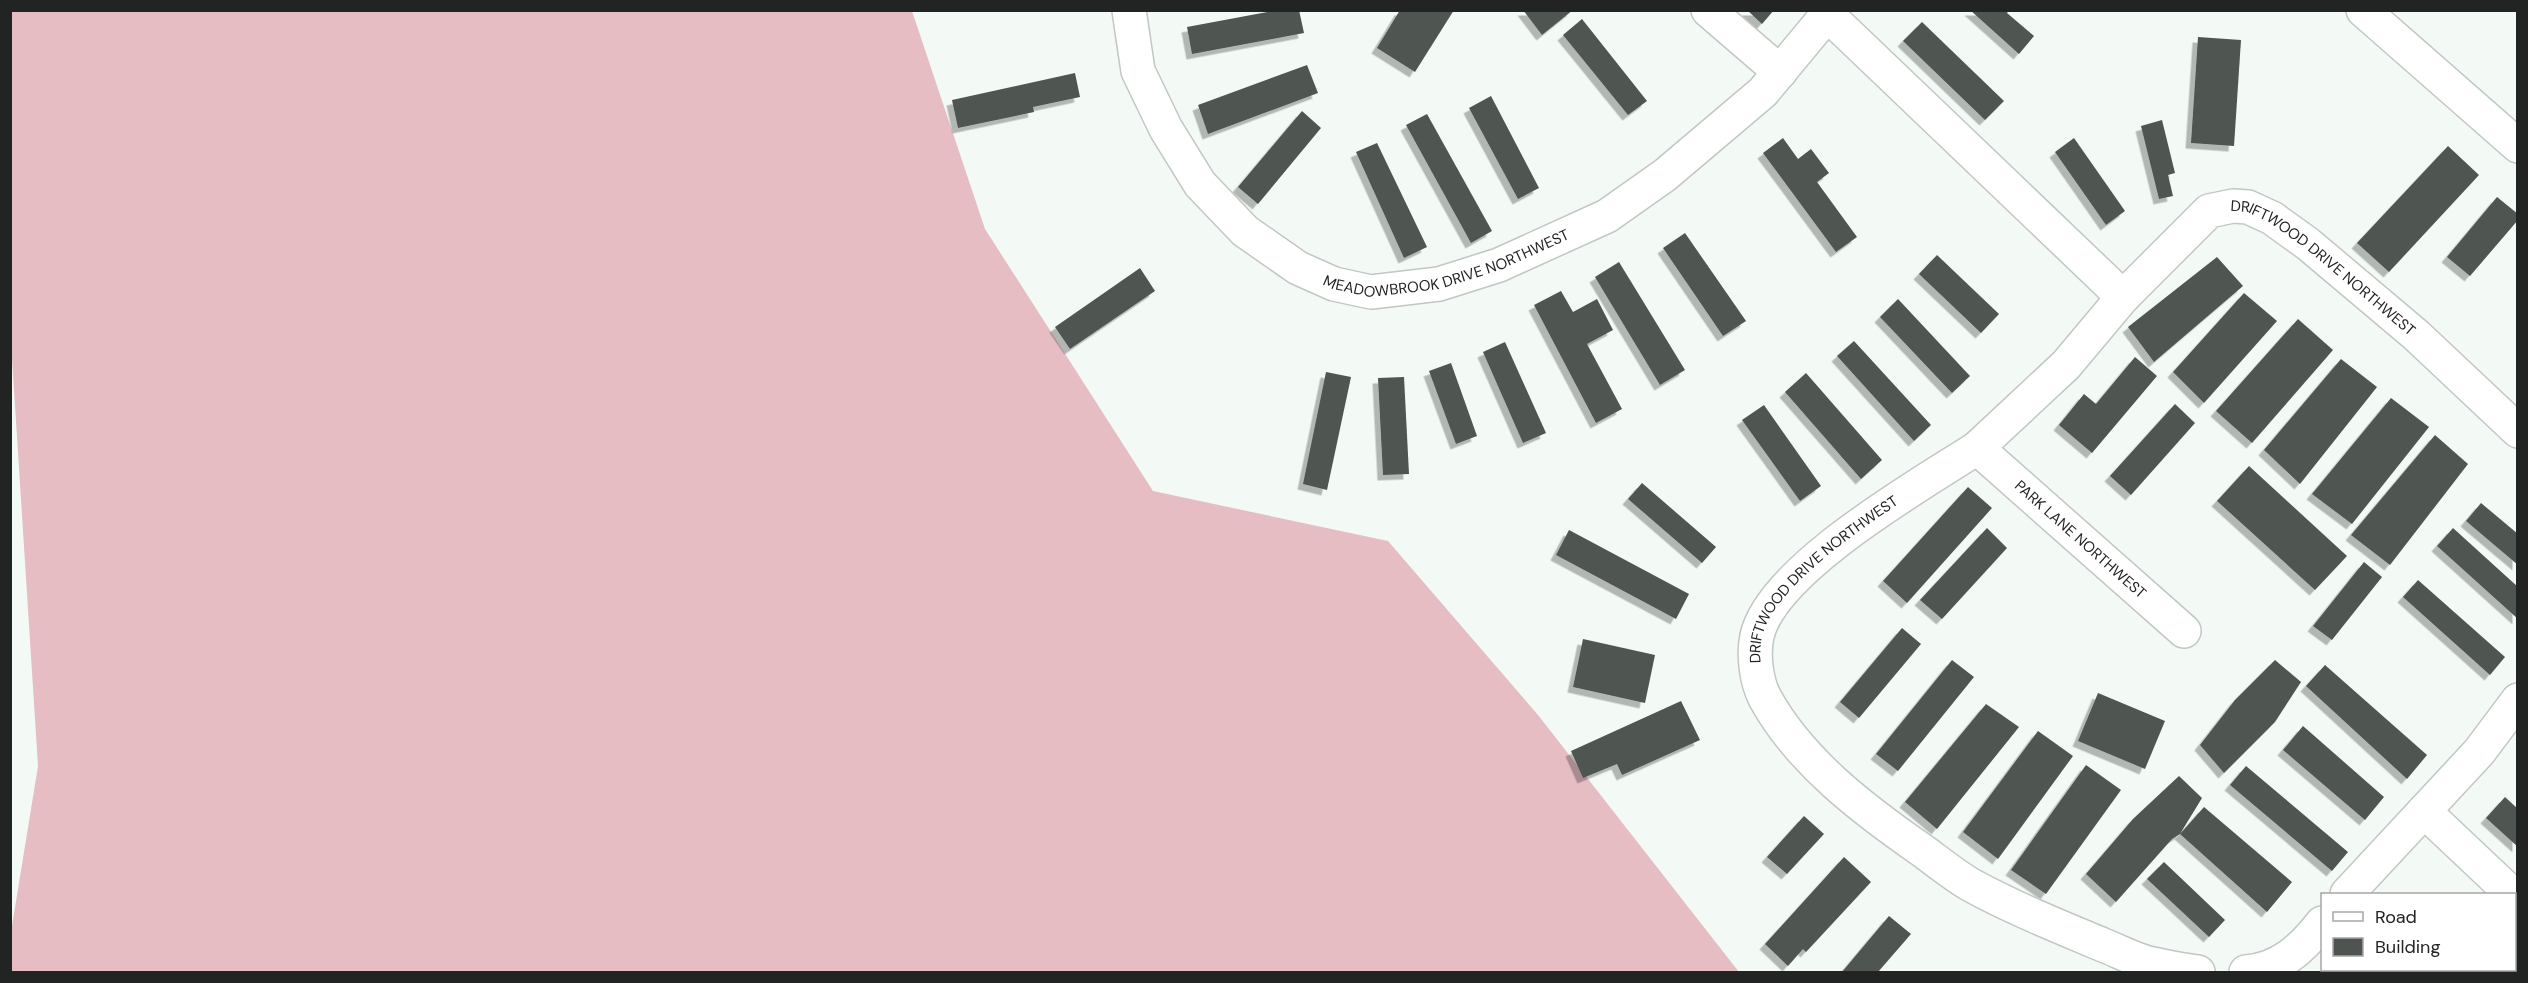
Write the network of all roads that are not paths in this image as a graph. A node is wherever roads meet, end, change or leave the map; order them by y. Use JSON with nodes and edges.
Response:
{"nodes":[{"id":1,"x":1129,"y":10,"type":"edge"},
{"id":2,"x":1708,"y":10,"type":"edge"},
{"id":3,"x":2363,"y":10,"type":"edge"},
{"id":4,"x":1829,"y":13,"type":"edge"},
{"id":5,"x":1780,"y":72,"type":"junction"},
{"id":6,"x":2517,"y":146,"type":"edge"},
{"id":7,"x":2123,"y":297,"type":"junction"},
{"id":8,"x":2517,"y":431,"type":"edge"},
{"id":9,"x":1977,"y":448,"type":"junction"},
{"id":10,"x":2184,"y":631,"type":"dead end"},
{"id":11,"x":2517,"y":700,"type":"edge"},
{"id":12,"x":2424,"y":811,"type":"junction"},
{"id":13,"x":2348,"y":893,"type":"edge"},
{"id":14,"x":2511,"y":893,"type":"edge"},
{"id":15,"x":2321,"y":924,"type":"edge"},
{"id":16,"x":2198,"y":972,"type":"edge"},
{"id":17,"x":2246,"y":972,"type":"edge"}],
"edges":[{"from":1,"to":5,"type":"street","name":"MEADOWBROOK DRIVE NORTHWEST"},
{"from":2,"to":5,"type":"street"},
{"from":3,"to":6,"type":"street"},
{"from":4,"to":5,"type":"street","name":"MEADOWBROOK DRIVE NORTHWEST"},
{"from":4,"to":7,"type":"street"},
{"from":7,"to":8,"type":"street","name":"DRIFTWOOD DRIVE NORTHWEST"},
{"from":7,"to":9,"type":"street","name":"DRIFTWOOD DRIVE NORTHWEST"},
{"from":9,"to":10,"type":"street","name":"PARK LANE NORTHWEST"},
{"from":9,"to":16,"type":"street","name":"DRIFTWOOD DRIVE NORTHWEST"},
{"from":11,"to":12,"type":"street"},
{"from":12,"to":13,"type":"street"},
{"from":12,"to":14,"type":"street"},
{"from":15,"to":17,"type":"street"}]}
